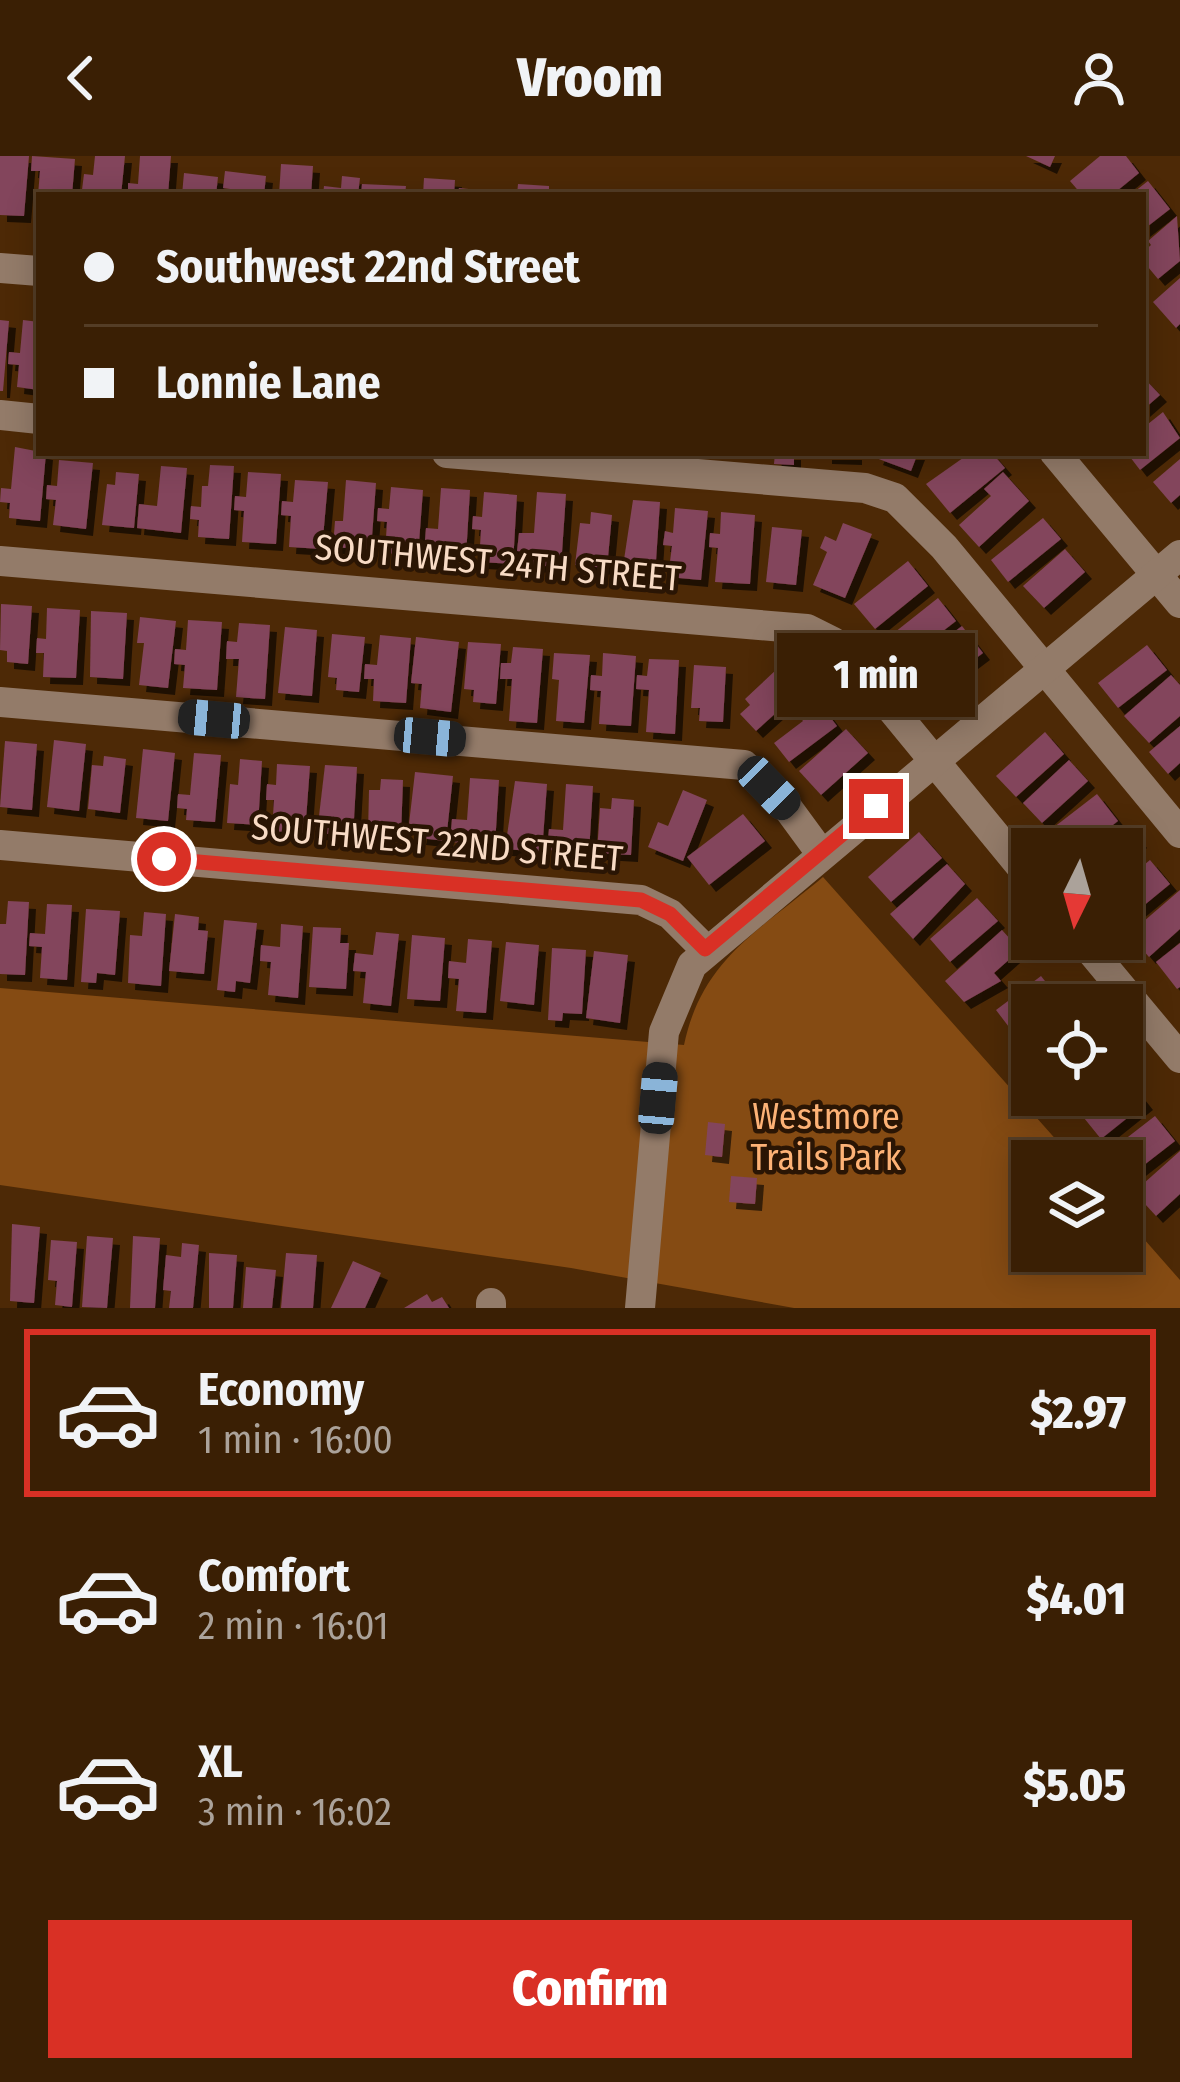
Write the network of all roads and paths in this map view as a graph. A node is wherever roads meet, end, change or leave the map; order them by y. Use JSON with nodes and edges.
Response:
{"nodes":[{"id":1,"x":0,"y":268,"type":"edge"},
{"id":2,"x":36,"y":271,"type":"edge"},
{"id":3,"x":0,"y":415,"type":"edge"},
{"id":4,"x":36,"y":418,"type":"edge"},
{"id":5,"x":481,"y":456,"type":"edge"},
{"id":6,"x":1058,"y":456,"type":"edge"},
{"id":7,"x":0,"y":561,"type":"edge"},
{"id":8,"x":1168,"y":564,"type":"edge"},
{"id":9,"x":1180,"y":602,"type":"edge"},
{"id":10,"x":1042,"y":669,"type":"junction"},
{"id":11,"x":0,"y":702,"type":"edge"},
{"id":12,"x":932,"y":760,"type":"junction"},
{"id":13,"x":1180,"y":833,"type":"edge"},
{"id":14,"x":0,"y":845,"type":"edge"},
{"id":15,"x":820,"y":852,"type":"junction"},
{"id":16,"x":1011,"y":855,"type":"edge"},
{"id":17,"x":705,"y":949,"type":"junction"},
{"id":18,"x":1098,"y":960,"type":"edge"},
{"id":19,"x":1180,"y":1058,"type":"edge"},
{"id":20,"x":640,"y":1308,"type":"edge"}],
"edges":[{"from":1,"to":2,"type":"street"},
{"from":3,"to":4,"type":"street"},
{"from":5,"to":10,"type":"street"},
{"from":6,"to":8,"type":"street"},
{"from":7,"to":12,"type":"street","name":"SOUTHWEST 24TH STREET"},
{"from":8,"to":9,"type":"street"},
{"from":8,"to":10,"type":"street"},
{"from":10,"to":12,"type":"street"},
{"from":10,"to":13,"type":"street"},
{"from":11,"to":15,"type":"street"},
{"from":12,"to":15,"type":"street"},
{"from":12,"to":16,"type":"street","name":"SOUTHWEST 24TH STREET"},
{"from":14,"to":17,"type":"street","name":"SOUTHWEST 22ND STREET"},
{"from":15,"to":17,"type":"street"},
{"from":17,"to":20,"type":"street"},
{"from":18,"to":19,"type":"street"}]}
